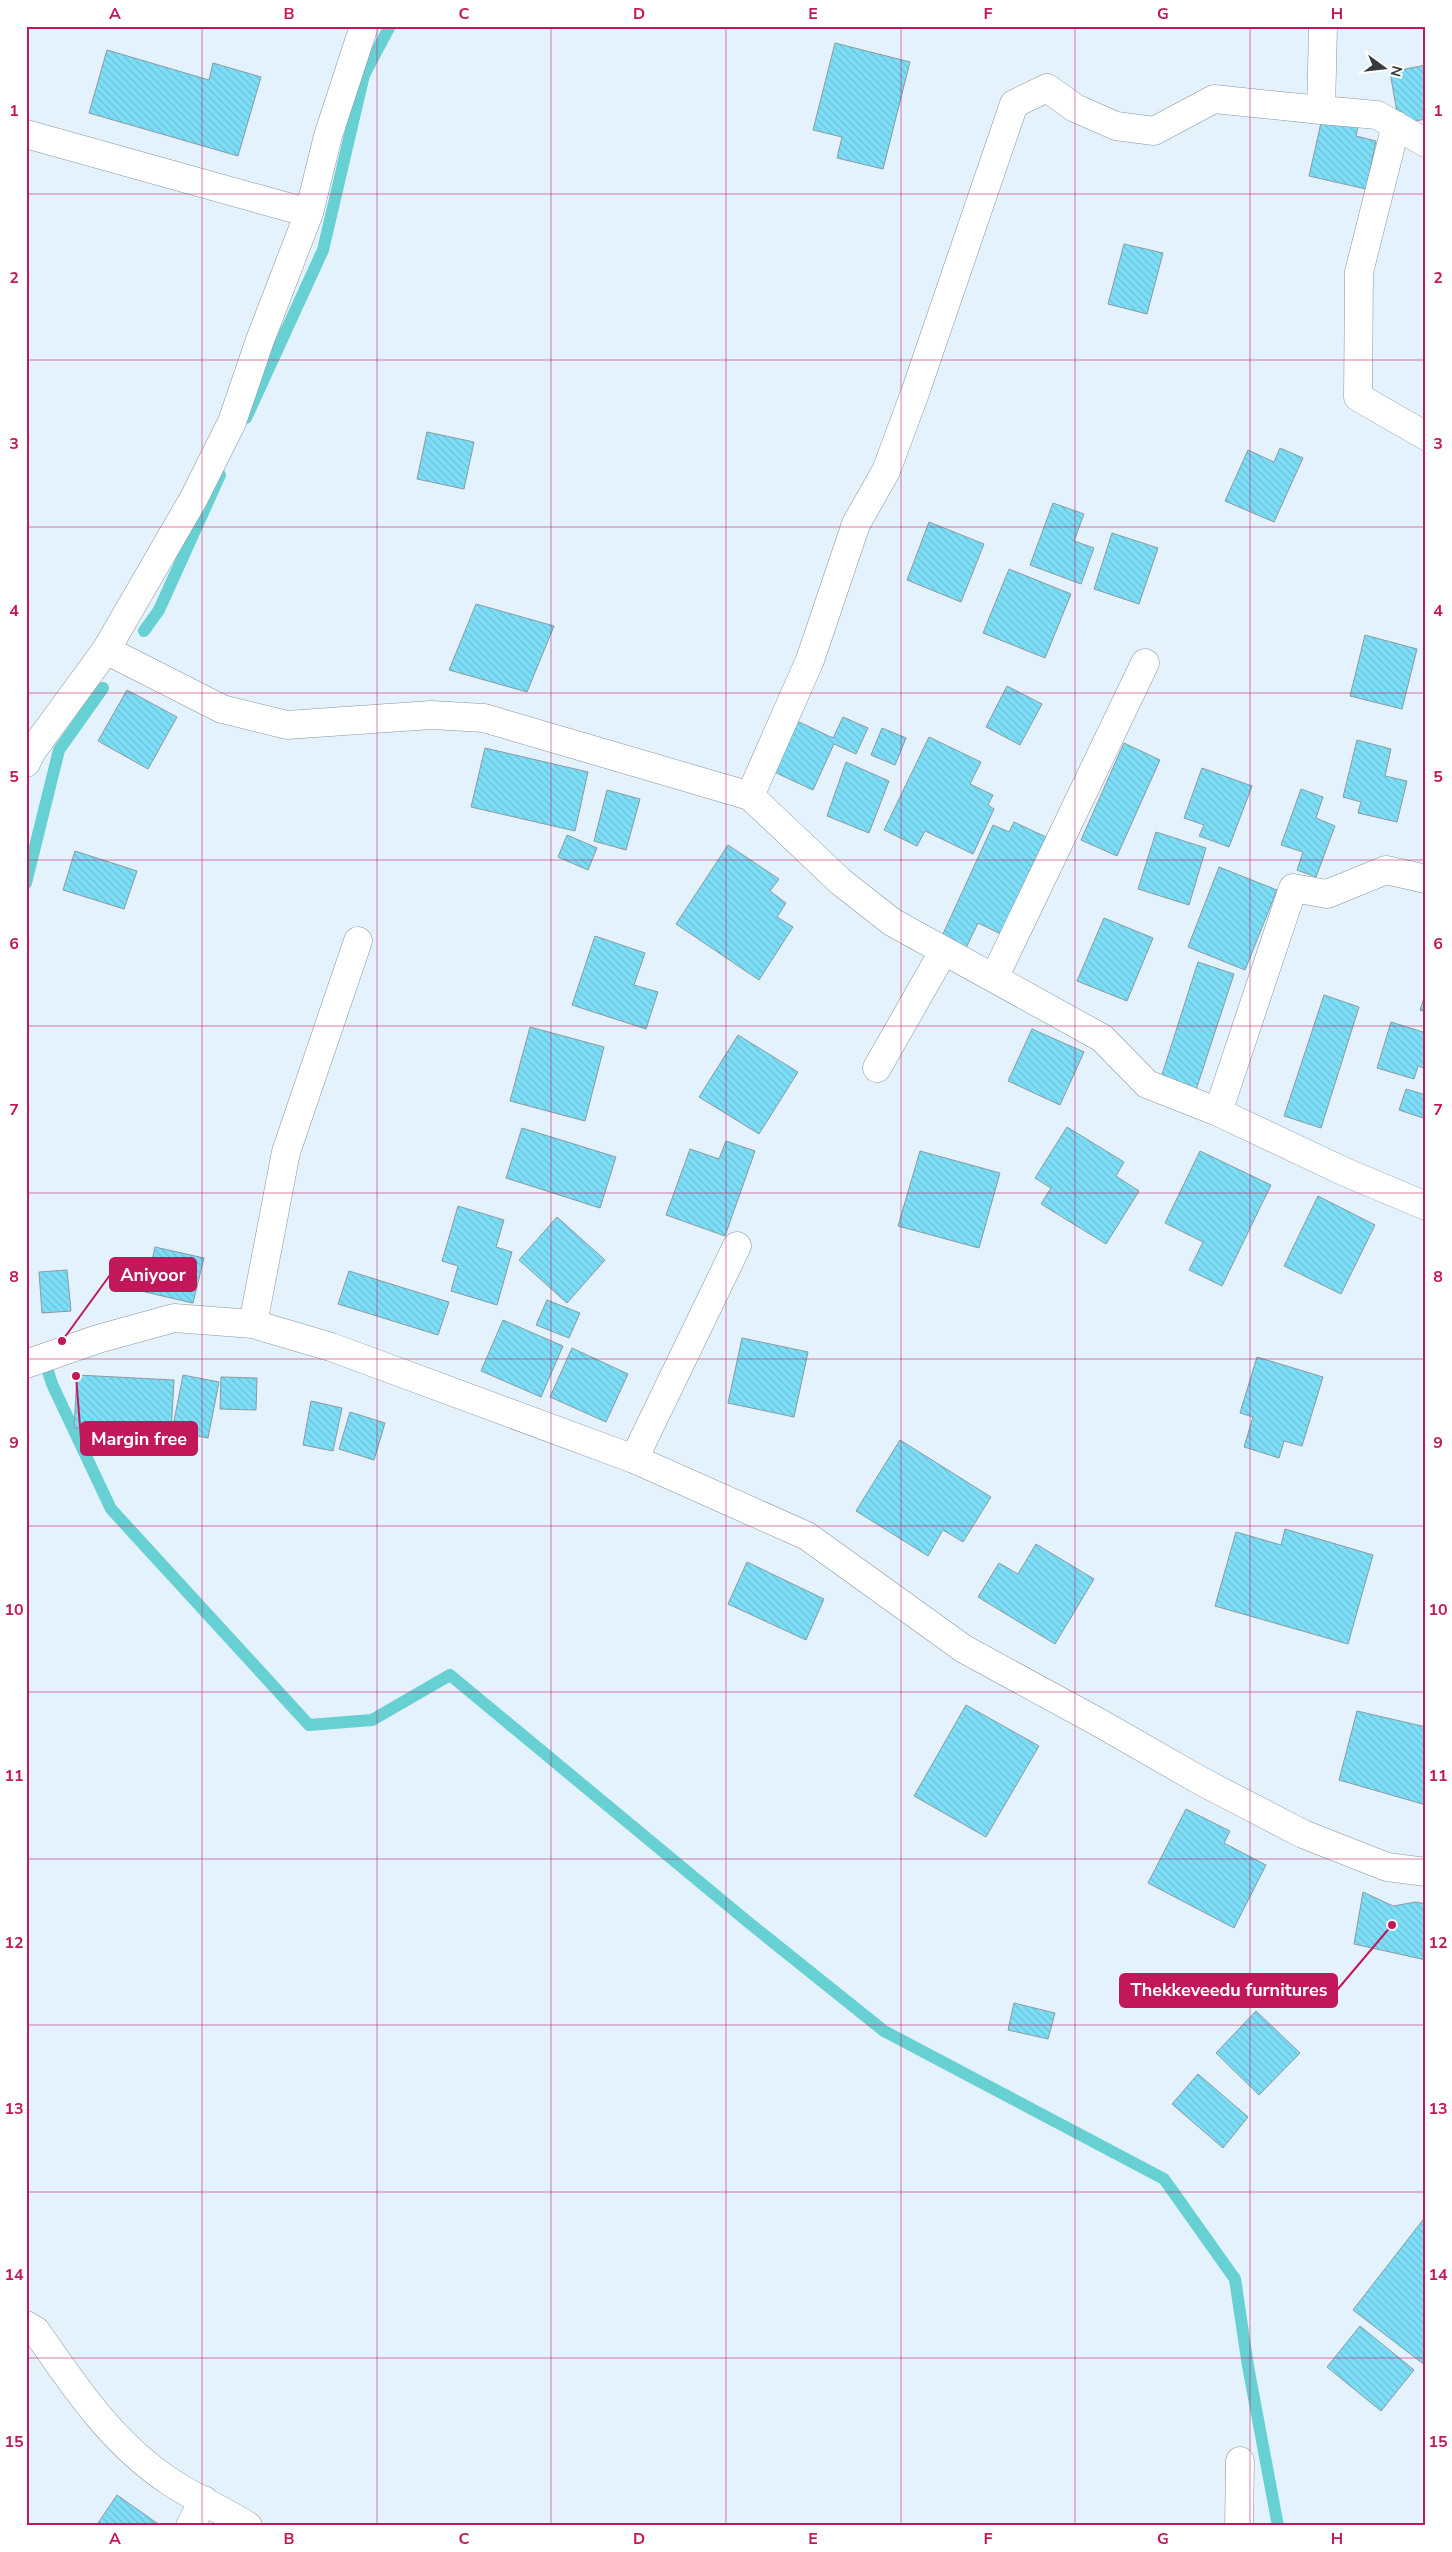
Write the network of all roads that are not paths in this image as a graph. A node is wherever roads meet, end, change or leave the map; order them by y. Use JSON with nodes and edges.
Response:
{"nodes":[{"id":1,"x":364,"y":26,"type":"edge"},
{"id":2,"x":1323,"y":26,"type":"edge"},
{"id":3,"x":1322,"y":110,"type":"junction"},
{"id":4,"x":1396,"y":125,"type":"junction"},
{"id":5,"x":26,"y":134,"type":"edge"},
{"id":6,"x":1426,"y":143,"type":"edge"},
{"id":7,"x":309,"y":213,"type":"junction"},
{"id":8,"x":1426,"y":436,"type":"edge"},
{"id":9,"x":106,"y":650,"type":"junction"},
{"id":10,"x":1145,"y":663,"type":"dead end"},
{"id":11,"x":26,"y":763,"type":"edge"},
{"id":12,"x":750,"y":796,"type":"junction"},
{"id":13,"x":1426,"y":879,"type":"edge"},
{"id":14,"x":358,"y":941,"type":"dead end"},
{"id":15,"x":943,"y":952,"type":"junction"},
{"id":16,"x":994,"y":978,"type":"junction"},
{"id":17,"x":877,"y":1068,"type":"dead end"},
{"id":18,"x":1218,"y":1112,"type":"junction"},
{"id":19,"x":1426,"y":1206,"type":"edge"},
{"id":20,"x":737,"y":1246,"type":"dead end"},
{"id":21,"x":253,"y":1324,"type":"junction"},
{"id":22,"x":26,"y":1364,"type":"edge"},
{"id":23,"x":634,"y":1459,"type":"junction"},
{"id":24,"x":1426,"y":1872,"type":"edge"},
{"id":25,"x":26,"y":2325,"type":"edge"},
{"id":26,"x":1240,"y":2461,"type":"dead end"},
{"id":27,"x":204,"y":2500,"type":"junction"},
{"id":28,"x":190,"y":2526,"type":"edge"},
{"id":29,"x":248,"y":2526,"type":"edge"},
{"id":30,"x":1239,"y":2526,"type":"edge"}],
"edges":[{"from":1,"to":7,"type":"street"},
{"from":2,"to":3,"type":"street"},
{"from":3,"to":4,"type":"street"},
{"from":3,"to":12,"type":"street"},
{"from":4,"to":6,"type":"street"},
{"from":4,"to":8,"type":"street"},
{"from":5,"to":7,"type":"street"},
{"from":7,"to":9,"type":"street"},
{"from":9,"to":11,"type":"street"},
{"from":9,"to":12,"type":"street"},
{"from":10,"to":16,"type":"street"},
{"from":12,"to":15,"type":"street"},
{"from":13,"to":18,"type":"street"},
{"from":14,"to":21,"type":"street"},
{"from":15,"to":16,"type":"street"},
{"from":15,"to":17,"type":"street"},
{"from":16,"to":18,"type":"street"},
{"from":18,"to":19,"type":"street"},
{"from":20,"to":23,"type":"street"},
{"from":21,"to":22,"type":"street"},
{"from":21,"to":23,"type":"street"},
{"from":23,"to":24,"type":"street"},
{"from":25,"to":27,"type":"street"},
{"from":26,"to":30,"type":"street"},
{"from":27,"to":28,"type":"street"},
{"from":27,"to":29,"type":"street"}]}
